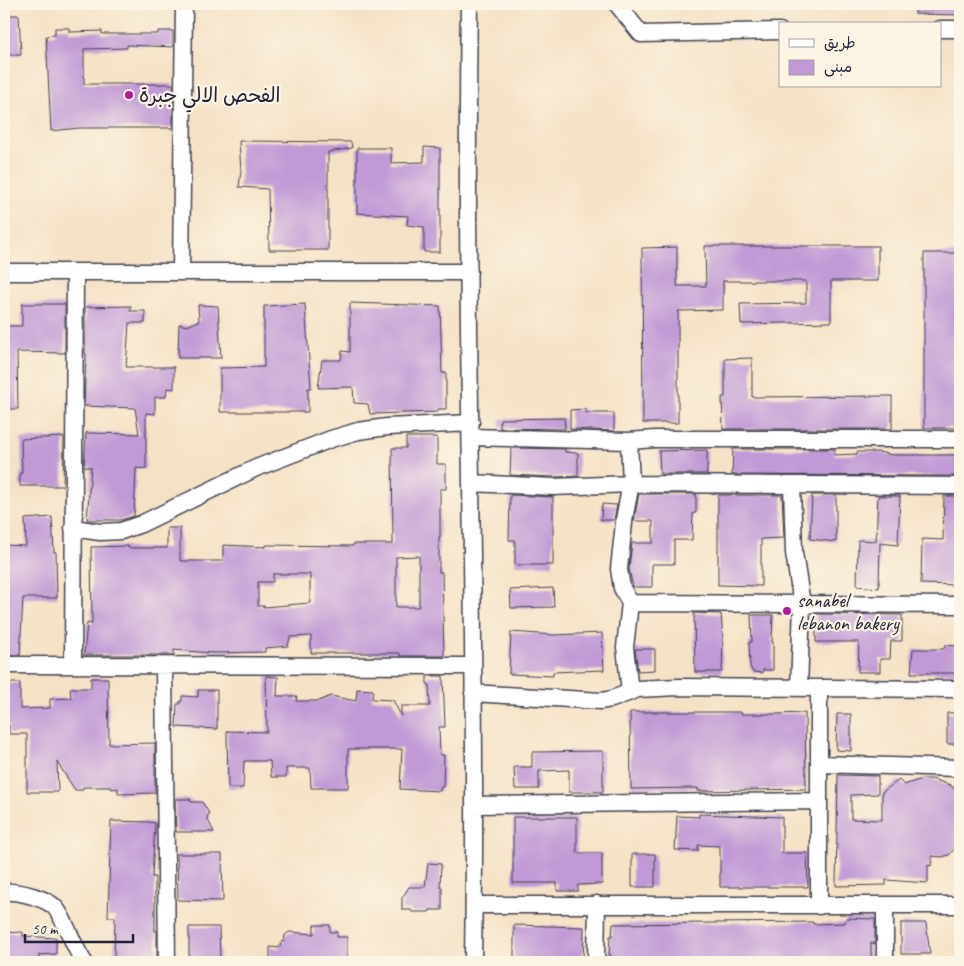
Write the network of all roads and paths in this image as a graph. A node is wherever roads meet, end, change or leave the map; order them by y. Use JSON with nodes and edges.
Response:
{"nodes":[{"id":1,"x":184,"y":4,"type":"edge"},
{"id":2,"x":469,"y":4,"type":"edge"},
{"id":3,"x":617,"y":4,"type":"edge"},
{"id":4,"x":942,"y":29,"type":"edge"},
{"id":5,"x":960,"y":29,"type":"edge"},
{"id":6,"x":779,"y":32,"type":"edge"},
{"id":7,"x":4,"y":272,"type":"edge"},
{"id":8,"x":75,"y":272,"type":"junction"},
{"id":9,"x":180,"y":272,"type":"junction"},
{"id":10,"x":469,"y":272,"type":"junction"},
{"id":11,"x":471,"y":430,"type":"junction"},
{"id":12,"x":960,"y":439,"type":"edge"},
{"id":13,"x":629,"y":441,"type":"junction"},
{"id":14,"x":471,"y":483,"type":"junction"},
{"id":15,"x":631,"y":484,"type":"junction"},
{"id":16,"x":792,"y":485,"type":"junction"},
{"id":17,"x":960,"y":486,"type":"edge"},
{"id":18,"x":73,"y":528,"type":"junction"},
{"id":19,"x":630,"y":603,"type":"junction"},
{"id":20,"x":802,"y":604,"type":"junction"},
{"id":21,"x":960,"y":605,"type":"edge"},
{"id":22,"x":73,"y":664,"type":"junction"},
{"id":23,"x":4,"y":665,"type":"edge"},
{"id":24,"x":164,"y":666,"type":"junction"},
{"id":25,"x":472,"y":666,"type":"junction"},
{"id":26,"x":799,"y":688,"type":"junction"},
{"id":27,"x":819,"y":688,"type":"junction"},
{"id":28,"x":960,"y":689,"type":"edge"},
{"id":29,"x":630,"y":692,"type":"junction"},
{"id":30,"x":473,"y":693,"type":"junction"},
{"id":31,"x":819,"y":764,"type":"junction"},
{"id":32,"x":960,"y":768,"type":"edge"},
{"id":33,"x":819,"y":802,"type":"junction"},
{"id":34,"x":474,"y":805,"type":"junction"},
{"id":35,"x":4,"y":892,"type":"edge"},
{"id":36,"x":597,"y":904,"type":"junction"},
{"id":37,"x":474,"y":905,"type":"junction"},
{"id":38,"x":960,"y":905,"type":"edge"},
{"id":39,"x":819,"y":906,"type":"junction"},
{"id":40,"x":885,"y":906,"type":"junction"},
{"id":41,"x":84,"y":962,"type":"edge"},
{"id":42,"x":167,"y":962,"type":"edge"},
{"id":43,"x":473,"y":962,"type":"edge"},
{"id":44,"x":596,"y":962,"type":"edge"},
{"id":45,"x":885,"y":962,"type":"edge"}],
"edges":[{"from":1,"to":9,"type":"street"},
{"from":2,"to":10,"type":"street"},
{"from":3,"to":6,"type":"street"},
{"from":4,"to":5,"type":"street"},
{"from":7,"to":8,"type":"street"},
{"from":8,"to":9,"type":"street"},
{"from":8,"to":18,"type":"street"},
{"from":9,"to":10,"type":"street"},
{"from":10,"to":11,"type":"street"},
{"from":11,"to":13,"type":"street"},
{"from":11,"to":14,"type":"street"},
{"from":11,"to":18,"type":"street"},
{"from":12,"to":13,"type":"street"},
{"from":13,"to":15,"type":"street"},
{"from":14,"to":15,"type":"street"},
{"from":14,"to":25,"type":"street"},
{"from":15,"to":16,"type":"street"},
{"from":15,"to":19,"type":"street"},
{"from":16,"to":17,"type":"street"},
{"from":16,"to":20,"type":"street"},
{"from":18,"to":22,"type":"street"},
{"from":19,"to":20,"type":"street"},
{"from":19,"to":29,"type":"street"},
{"from":20,"to":21,"type":"street"},
{"from":20,"to":26,"type":"street"},
{"from":22,"to":23,"type":"street"},
{"from":22,"to":24,"type":"street"},
{"from":24,"to":25,"type":"street"},
{"from":24,"to":42,"type":"street"},
{"from":25,"to":30,"type":"street"},
{"from":26,"to":27,"type":"street"},
{"from":26,"to":29,"type":"street"},
{"from":27,"to":28,"type":"street"},
{"from":27,"to":31,"type":"street"},
{"from":29,"to":30,"type":"street"},
{"from":30,"to":34,"type":"street"},
{"from":31,"to":32,"type":"street"},
{"from":31,"to":33,"type":"street"},
{"from":33,"to":34,"type":"street"},
{"from":33,"to":39,"type":"street"},
{"from":34,"to":37,"type":"street"},
{"from":35,"to":41,"type":"street"},
{"from":36,"to":37,"type":"street"},
{"from":36,"to":39,"type":"street"},
{"from":36,"to":44,"type":"street"},
{"from":37,"to":43,"type":"street"},
{"from":38,"to":40,"type":"street"},
{"from":39,"to":40,"type":"street"},
{"from":40,"to":45,"type":"street"}]}
